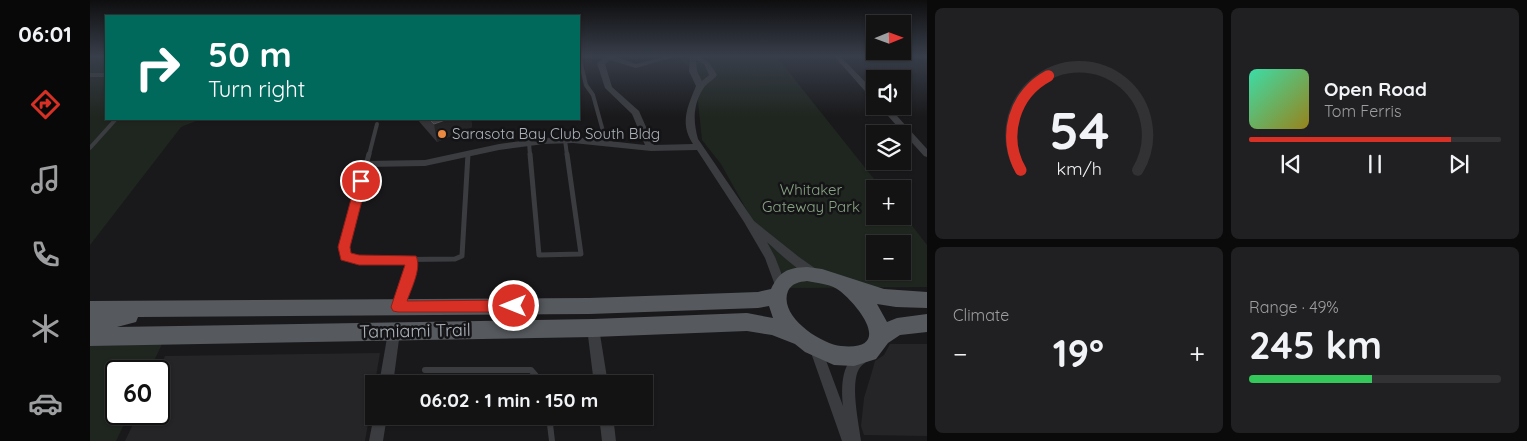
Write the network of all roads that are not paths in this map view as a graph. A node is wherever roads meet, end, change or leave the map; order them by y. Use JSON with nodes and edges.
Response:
{"nodes":[{"id":1,"x":584,"y":77,"type":"edge"},
{"id":2,"x":605,"y":77,"type":"edge"},
{"id":3,"x":696,"y":77,"type":"edge"},
{"id":4,"x":712,"y":77,"type":"edge"},
{"id":5,"x":856,"y":77,"type":"edge"},
{"id":6,"x":700,"y":86,"type":"junction"},
{"id":7,"x":866,"y":87,"type":"edge"},
{"id":8,"x":891,"y":115,"type":"edge"},
{"id":9,"x":115,"y":120,"type":"edge"},
{"id":10,"x":377,"y":124,"type":"dead end"},
{"id":11,"x":566,"y":140,"type":"junction"},
{"id":12,"x":606,"y":142,"type":"junction"},
{"id":13,"x":530,"y":143,"type":"junction"},
{"id":14,"x":698,"y":147,"type":"junction"},
{"id":15,"x":90,"y":148,"type":"edge"},
{"id":16,"x":651,"y":148,"type":"junction"},
{"id":17,"x":468,"y":154,"type":"junction"},
{"id":18,"x":927,"y":154,"type":"edge"},
{"id":19,"x":366,"y":164,"type":"junction"},
{"id":20,"x":748,"y":219,"type":"junction"},
{"id":21,"x":412,"y":260,"type":"junction"},
{"id":22,"x":815,"y":274,"type":"junction"},
{"id":23,"x":847,"y":286,"type":"junction"},
{"id":24,"x":778,"y":291,"type":"junction"},
{"id":25,"x":927,"y":300,"type":"edge"},
{"id":26,"x":398,"y":307,"type":"junction"},
{"id":27,"x":90,"y":310,"type":"edge"},
{"id":28,"x":158,"y":310,"type":"junction"},
{"id":29,"x":90,"y":322,"type":"edge"},
{"id":30,"x":927,"y":323,"type":"edge"},
{"id":31,"x":593,"y":328,"type":"junction"},
{"id":32,"x":394,"y":332,"type":"junction"},
{"id":33,"x":90,"y":337,"type":"edge"},
{"id":34,"x":880,"y":337,"type":"junction"},
{"id":35,"x":807,"y":342,"type":"junction"},
{"id":36,"x":865,"y":355,"type":"junction"},
{"id":37,"x":425,"y":370,"type":"dead end"},
{"id":38,"x":387,"y":375,"type":"edge"},
{"id":39,"x":535,"y":375,"type":"edge"},
{"id":40,"x":600,"y":375,"type":"edge"},
{"id":41,"x":379,"y":425,"type":"edge"},
{"id":42,"x":550,"y":425,"type":"edge"},
{"id":43,"x":607,"y":425,"type":"edge"},
{"id":44,"x":376,"y":441,"type":"edge"},
{"id":45,"x":552,"y":441,"type":"edge"},
{"id":46,"x":609,"y":441,"type":"edge"},
{"id":47,"x":849,"y":441,"type":"edge"},
{"id":48,"x":854,"y":441,"type":"edge"}],
"edges":[{"from":1,"to":12,"type":"lane"},
{"from":2,"to":16,"type":"street"},
{"from":3,"to":6,"type":"street"},
{"from":4,"to":6,"type":"street"},
{"from":5,"to":7,"type":"street"},
{"from":6,"to":14,"type":"street"},
{"from":8,"to":18,"type":"street"},
{"from":9,"to":15,"type":"lane"},
{"from":10,"to":19,"type":"lane"},
{"from":11,"to":12,"type":"street"},
{"from":11,"to":13,"type":"street"},
{"from":11,"to":13,"type":"lane"},
{"from":12,"to":16,"type":"street"},
{"from":13,"to":17,"type":"street"},
{"from":14,"to":16,"type":"street"},
{"from":14,"to":20,"type":"street"},
{"from":17,"to":19,"type":"street"},
{"from":17,"to":21,"type":"lane"},
{"from":19,"to":21,"type":"lane"},
{"from":20,"to":22,"type":"street"},
{"from":20,"to":24,"type":"street"},
{"from":21,"to":26,"type":"lane"},
{"from":22,"to":23,"type":"main road","name":"Tamiami Trail"},
{"from":22,"to":24,"type":"main road","name":"Tamiami Trail"},
{"from":23,"to":25,"type":"main road","name":"Tamiami Trail"},
{"from":23,"to":34,"type":"main road","name":"Tamiami Trail"},
{"from":24,"to":26,"type":"main road","name":"Tamiami Trail"},
{"from":24,"to":35,"type":"main road"},
{"from":26,"to":28,"type":"main road","name":"Tamiami Trail"},
{"from":27,"to":28,"type":"main road","name":"Tamiami Trail"},
{"from":28,"to":29,"type":"main road"},
{"from":30,"to":34,"type":"main road"},
{"from":31,"to":32,"type":"main road","name":"Tamiami Trail"},
{"from":31,"to":35,"type":"main road","name":"Tamiami Trail"},
{"from":31,"to":40,"type":"street"},
{"from":32,"to":33,"type":"main road","name":"Tamiami Trail"},
{"from":32,"to":38,"type":"street"},
{"from":34,"to":36,"type":"main road"},
{"from":35,"to":36,"type":"main road","name":"Tamiami Trail"},
{"from":35,"to":47,"type":"street"},
{"from":36,"to":48,"type":"street"},
{"from":37,"to":39,"type":"lane"},
{"from":41,"to":44,"type":"street"},
{"from":42,"to":45,"type":"lane"},
{"from":43,"to":46,"type":"street"}]}
